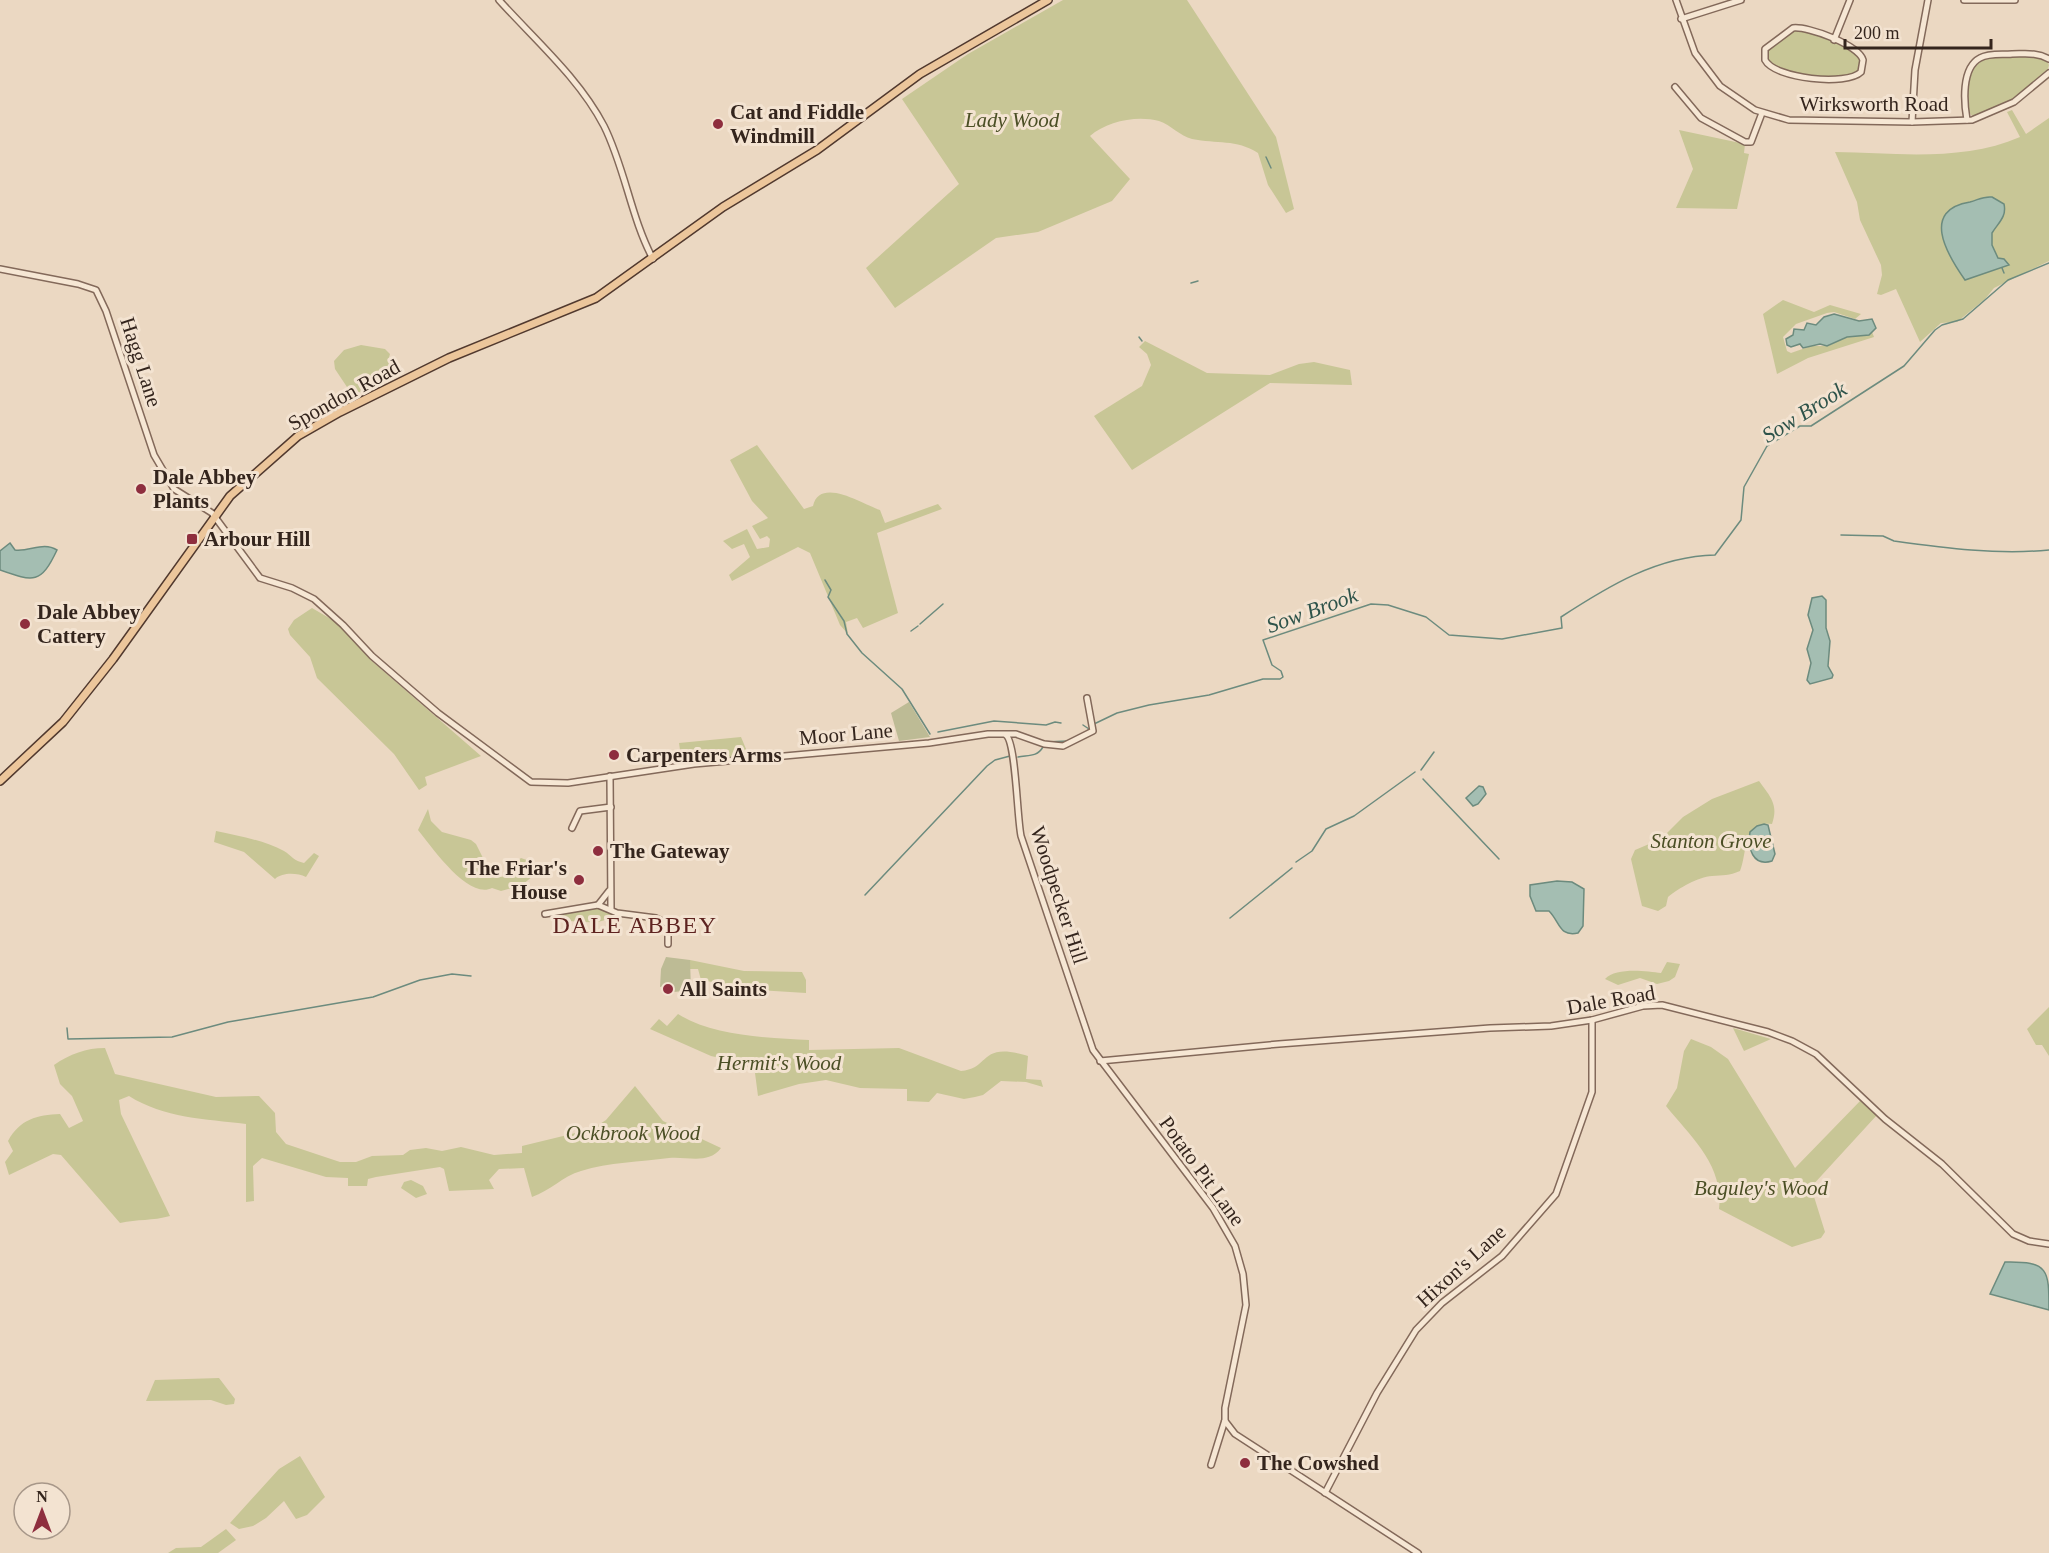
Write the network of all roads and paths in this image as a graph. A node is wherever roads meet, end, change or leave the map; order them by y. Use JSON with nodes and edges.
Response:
{"nodes":[{"id":1,"x":499,"y":0,"type":"edge"},
{"id":2,"x":1047,"y":0,"type":"edge"},
{"id":3,"x":1676,"y":0,"type":"edge"},
{"id":4,"x":1741,"y":0,"type":"edge"},
{"id":5,"x":1850,"y":0,"type":"edge"},
{"id":6,"x":1928,"y":0,"type":"edge"},
{"id":7,"x":1964,"y":0,"type":"edge"},
{"id":8,"x":2014,"y":0,"type":"edge"},
{"id":9,"x":1682,"y":19,"type":"junction"},
{"id":10,"x":1834,"y":40,"type":"junction"},
{"id":11,"x":2049,"y":59,"type":"edge"},
{"id":12,"x":2049,"y":73,"type":"edge"},
{"id":13,"x":1676,"y":87,"type":"dead end"},
{"id":14,"x":1762,"y":113,"type":"junction"},
{"id":15,"x":1966,"y":120,"type":"junction"},
{"id":16,"x":1912,"y":122,"type":"junction"},
{"id":17,"x":653,"y":259,"type":"junction"},
{"id":18,"x":0,"y":269,"type":"edge"},
{"id":19,"x":215,"y":516,"type":"junction"},
{"id":20,"x":1087,"y":698,"type":"dead end"},
{"id":21,"x":1006,"y":735,"type":"junction"},
{"id":22,"x":610,"y":776,"type":"junction"},
{"id":23,"x":0,"y":781,"type":"edge"},
{"id":24,"x":610,"y":807,"type":"junction"},
{"id":25,"x":572,"y":828,"type":"dead end"},
{"id":26,"x":609,"y":891,"type":"junction"},
{"id":27,"x":598,"y":905,"type":"junction"},
{"id":28,"x":611,"y":909,"type":"junction"},
{"id":29,"x":545,"y":914,"type":"dead end"},
{"id":30,"x":668,"y":944,"type":"dead end"},
{"id":31,"x":1592,"y":1020,"type":"junction"},
{"id":32,"x":1100,"y":1061,"type":"junction"},
{"id":33,"x":2049,"y":1244,"type":"edge"},
{"id":34,"x":1225,"y":1420,"type":"junction"},
{"id":35,"x":1231,"y":1431,"type":"junction"},
{"id":36,"x":1220,"y":1437,"type":"junction"},
{"id":37,"x":1211,"y":1465,"type":"dead end"},
{"id":38,"x":1325,"y":1493,"type":"junction"},
{"id":39,"x":1418,"y":1553,"type":"edge"}],
"edges":[{"from":1,"to":17,"type":"street"},
{"from":2,"to":17,"type":"main road","name":"Spondon Road"},
{"from":3,"to":9,"type":"street","name":"Wirksworth Road"},
{"from":4,"to":9,"type":"street"},
{"from":5,"to":10,"type":"street"},
{"from":6,"to":16,"type":"street"},
{"from":7,"to":8,"type":"street"},
{"from":9,"to":14,"type":"street","name":"Wirksworth Road"},
{"from":10,"to":10,"type":"street"},
{"from":11,"to":15,"type":"street"},
{"from":12,"to":15,"type":"street","name":"Wirksworth Road"},
{"from":13,"to":14,"type":"street"},
{"from":14,"to":16,"type":"street","name":"Wirksworth Road"},
{"from":15,"to":16,"type":"street","name":"Wirksworth Road"},
{"from":17,"to":19,"type":"main road","name":"Spondon Road"},
{"from":18,"to":19,"type":"street","name":"Hagg Lane"},
{"from":19,"to":22,"type":"street","name":"Moor Lane"},
{"from":19,"to":23,"type":"main road","name":"Spondon Road"},
{"from":20,"to":21,"type":"street","name":"Moor Lane"},
{"from":21,"to":22,"type":"street","name":"Moor Lane"},
{"from":21,"to":32,"type":"street","name":"Woodpecker Hill"},
{"from":22,"to":24,"type":"street"},
{"from":24,"to":25,"type":"street"},
{"from":24,"to":26,"type":"street"},
{"from":26,"to":27,"type":"street"},
{"from":26,"to":28,"type":"street"},
{"from":27,"to":28,"type":"street"},
{"from":27,"to":29,"type":"street"},
{"from":28,"to":30,"type":"street"},
{"from":31,"to":32,"type":"street","name":"Dale Road"},
{"from":31,"to":33,"type":"street","name":"Dale Road"},
{"from":31,"to":38,"type":"street","name":"Hixon's Lane"},
{"from":32,"to":34,"type":"street","name":"Potato Pit Lane"},
{"from":34,"to":35,"type":"street"},
{"from":34,"to":36,"type":"street","name":"Potato Pit Lane"},
{"from":35,"to":36,"type":"street"},
{"from":35,"to":38,"type":"street"},
{"from":36,"to":37,"type":"street","name":"Potato Pit Lane"},
{"from":38,"to":39,"type":"street"}]}
